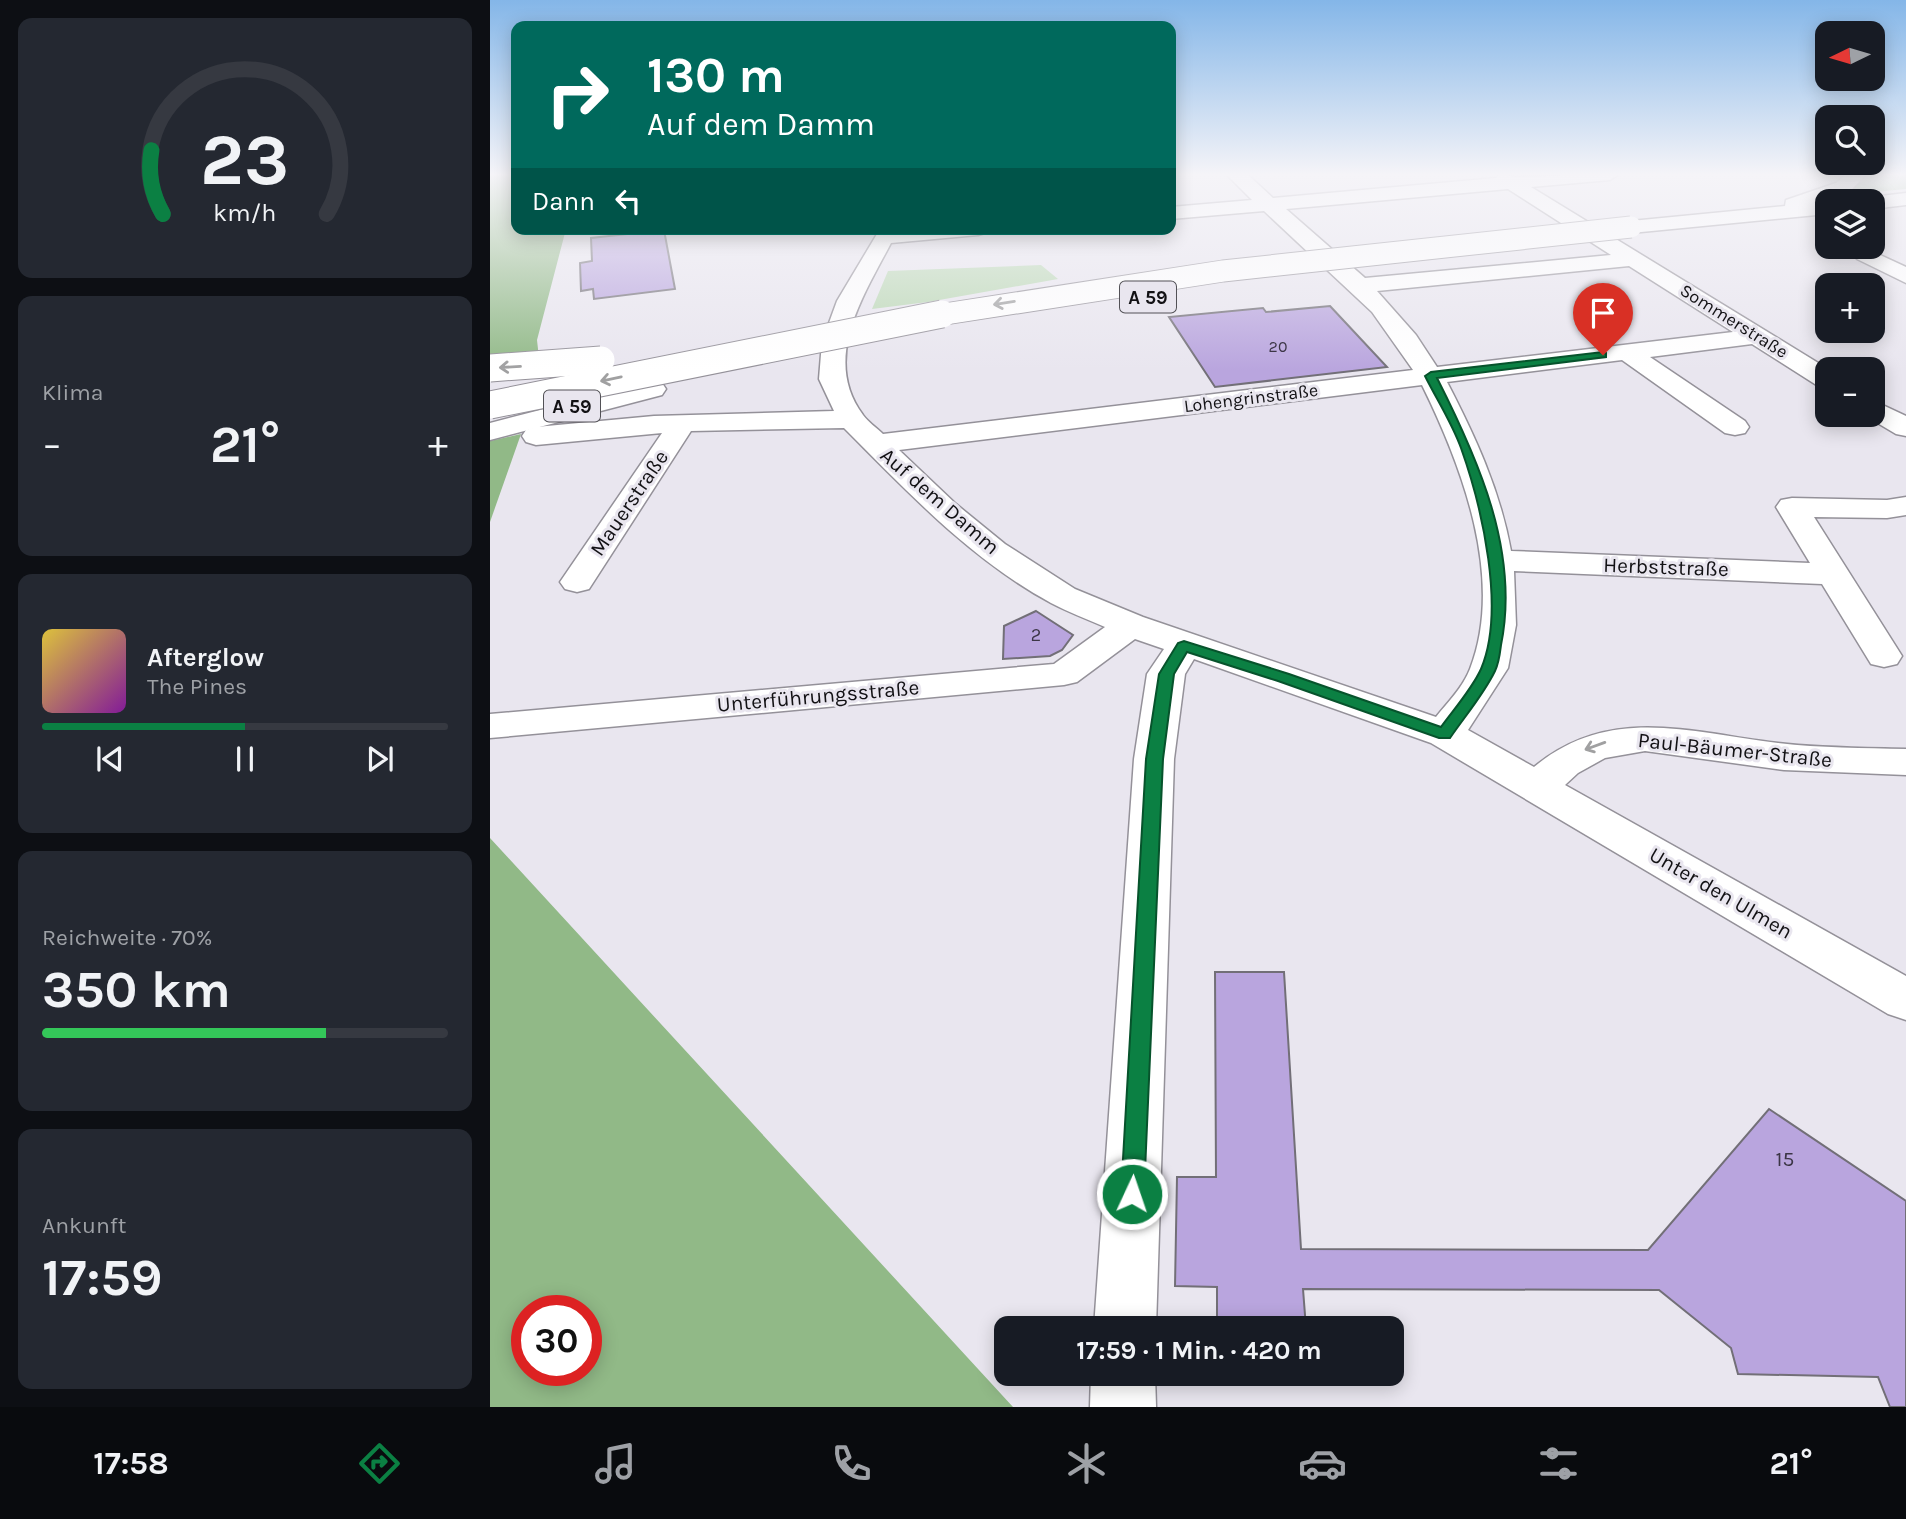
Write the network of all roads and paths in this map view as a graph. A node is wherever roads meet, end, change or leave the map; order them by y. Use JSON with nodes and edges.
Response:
{"nodes":[{"id":1,"x":885,"y":240,"type":"edge"},
{"id":2,"x":1307,"y":240,"type":"edge"},
{"id":3,"x":1566,"y":240,"type":"edge"},
{"id":4,"x":1586,"y":240,"type":"edge"},
{"id":5,"x":1601,"y":240,"type":"edge"},
{"id":6,"x":1632,"y":259,"type":"junction"},
{"id":7,"x":1874,"y":259,"type":"edge"},
{"id":8,"x":1906,"y":276,"type":"edge"},
{"id":9,"x":1357,"y":286,"type":"junction"},
{"id":10,"x":846,"y":331,"type":"junction"},
{"id":11,"x":1757,"y":336,"type":"junction"},
{"id":12,"x":1627,"y":352,"type":"junction"},
{"id":13,"x":490,"y":368,"type":"edge"},
{"id":14,"x":1815,"y":372,"type":"edge"},
{"id":15,"x":1431,"y":376,"type":"junction"},
{"id":16,"x":653,"y":389,"type":"junction"},
{"id":17,"x":490,"y":405,"type":"edge"},
{"id":18,"x":1885,"y":416,"type":"edge"},
{"id":19,"x":851,"y":419,"type":"junction"},
{"id":20,"x":490,"y":424,"type":"edge"},
{"id":21,"x":682,"y":424,"type":"junction"},
{"id":22,"x":1735,"y":427,"type":"dead end"},
{"id":23,"x":1906,"y":428,"type":"edge"},
{"id":24,"x":490,"y":432,"type":"edge"},
{"id":25,"x":536,"y":436,"type":"dead end"},
{"id":26,"x":875,"y":444,"type":"junction"},
{"id":27,"x":1906,"y":506,"type":"edge"},
{"id":28,"x":1497,"y":560,"type":"junction"},
{"id":29,"x":1835,"y":574,"type":"junction"},
{"id":30,"x":577,"y":582,"type":"dead end"},
{"id":31,"x":1130,"y":625,"type":"junction"},
{"id":32,"x":1184,"y":646,"type":"junction"},
{"id":33,"x":1884,"y":656,"type":"dead end"},
{"id":34,"x":490,"y":726,"type":"edge"},
{"id":35,"x":1445,"y":734,"type":"junction"},
{"id":36,"x":1906,"y":762,"type":"edge"},
{"id":37,"x":1536,"y":787,"type":"junction"},
{"id":38,"x":1906,"y":1000,"type":"edge"},
{"id":39,"x":1126,"y":1316,"type":"edge"},
{"id":40,"x":1123,"y":1386,"type":"edge"},
{"id":41,"x":1123,"y":1407,"type":"edge"}],
"edges":[{"from":1,"to":19,"type":"main road","name":"Auf dem Damm"},
{"from":2,"to":9,"type":"main road"},
{"from":3,"to":10,"type":"main road","number":"A 59","one_way":true,"bridge":true},
{"from":4,"to":16,"type":"main road","number":"A 59"},
{"from":5,"to":6,"type":"main road","name":"Sommerstraße"},
{"from":6,"to":9,"type":"main road"},
{"from":6,"to":11,"type":"main road","name":"Sommerstraße"},
{"from":7,"to":8,"type":"main road"},
{"from":9,"to":15,"type":"main road"},
{"from":10,"to":13,"type":"main road","one_way":true,"bridge":true},
{"from":10,"to":17,"type":"main road","number":"A 59","one_way":true,"bridge":true},
{"from":11,"to":12,"type":"main road","name":"Lohengrinstraße"},
{"from":11,"to":14,"type":"main road","name":"Sommerstraße"},
{"from":12,"to":15,"type":"main road","name":"Lohengrinstraße"},
{"from":12,"to":22,"type":"main road"},
{"from":15,"to":26,"type":"main road","name":"Lohengrinstraße"},
{"from":15,"to":28,"type":"main road"},
{"from":16,"to":20,"type":"main road","number":"A 59"},
{"from":16,"to":24,"type":"main road"},
{"from":18,"to":23,"type":"main road"},
{"from":19,"to":21,"type":"main road","name":"Mauerstraße"},
{"from":19,"to":26,"type":"main road","name":"Auf dem Damm"},
{"from":21,"to":25,"type":"main road","name":"Mauerstraße"},
{"from":21,"to":30,"type":"main road","name":"Mauerstraße"},
{"from":26,"to":31,"type":"main road","name":"Auf dem Damm"},
{"from":27,"to":29,"type":"main road"},
{"from":28,"to":29,"type":"main road","name":"Herbststraße"},
{"from":28,"to":35,"type":"main road"},
{"from":29,"to":33,"type":"main road"},
{"from":31,"to":32,"type":"main road","name":"Auf dem Damm"},
{"from":31,"to":34,"type":"main road","name":"Unterführungsstraße"},
{"from":32,"to":35,"type":"main road","name":"Auf dem Damm"},
{"from":32,"to":39,"type":"main road"},
{"from":35,"to":37,"type":"main road","name":"Auf dem Damm"},
{"from":36,"to":37,"type":"main road","name":"Paul-Bäumer-Straße","one_way":true},
{"from":37,"to":38,"type":"main road","name":"Unter den Ulmen"},
{"from":40,"to":41,"type":"main road"}]}
